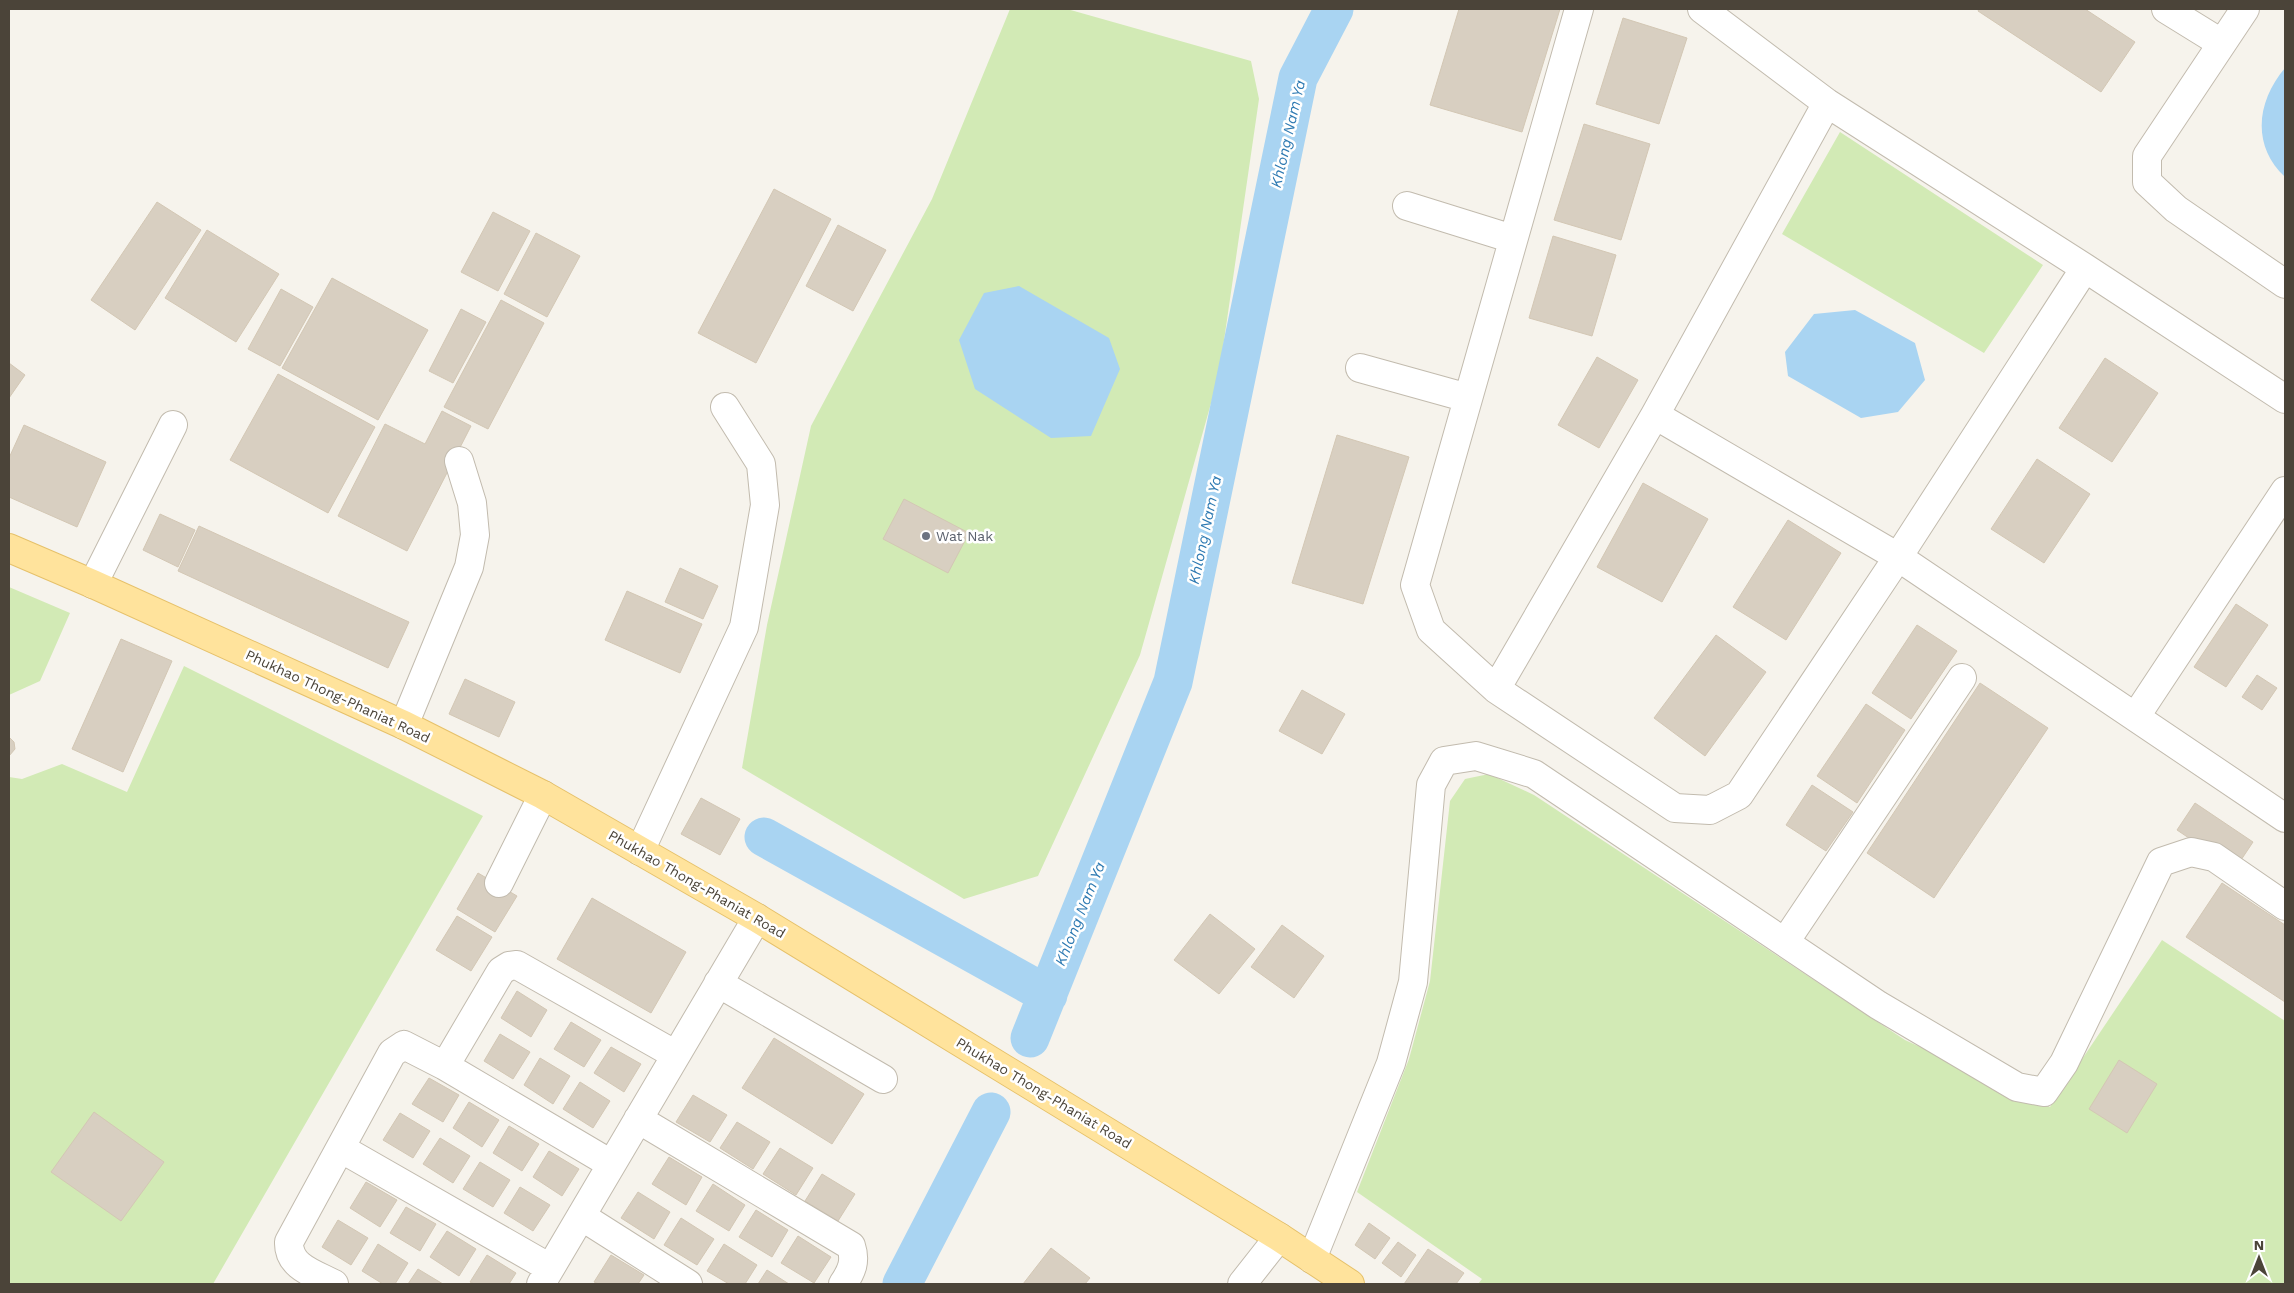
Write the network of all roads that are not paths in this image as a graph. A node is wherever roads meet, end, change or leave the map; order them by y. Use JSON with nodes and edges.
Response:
{"nodes":[{"id":1,"x":1579,"y":9,"type":"edge"},
{"id":2,"x":1702,"y":9,"type":"edge"},
{"id":3,"x":2166,"y":9,"type":"edge"},
{"id":4,"x":2245,"y":9,"type":"edge"},
{"id":5,"x":2221,"y":43,"type":"junction"},
{"id":6,"x":1827,"y":103,"type":"junction"},
{"id":7,"x":1407,"y":206,"type":"dead end"},
{"id":8,"x":1513,"y":239,"type":"junction"},
{"id":9,"x":2085,"y":268,"type":"junction"},
{"id":10,"x":2285,"y":284,"type":"edge"},
{"id":11,"x":1360,"y":368,"type":"dead end"},
{"id":12,"x":1468,"y":398,"type":"junction"},
{"id":13,"x":2285,"y":399,"type":"edge"},
{"id":14,"x":725,"y":406,"type":"dead end"},
{"id":15,"x":1655,"y":415,"type":"junction"},
{"id":16,"x":173,"y":424,"type":"dead end"},
{"id":17,"x":459,"y":461,"type":"dead end"},
{"id":18,"x":2285,"y":491,"type":"edge"},
{"id":19,"x":9,"y":548,"type":"edge"},
{"id":20,"x":1898,"y":557,"type":"junction"},
{"id":21,"x":93,"y":584,"type":"junction"},
{"id":22,"x":1962,"y":678,"type":"dead end"},
{"id":23,"x":1496,"y":689,"type":"junction"},
{"id":24,"x":2136,"y":716,"type":"junction"},
{"id":25,"x":404,"y":725,"type":"junction"},
{"id":26,"x":543,"y":795,"type":"junction"},
{"id":27,"x":2285,"y":818,"type":"edge"},
{"id":28,"x":640,"y":851,"type":"junction"},
{"id":29,"x":499,"y":883,"type":"dead end"},
{"id":30,"x":2285,"y":906,"type":"edge"},
{"id":31,"x":757,"y":918,"type":"junction"},
{"id":32,"x":1784,"y":942,"type":"junction"},
{"id":33,"x":718,"y":983,"type":"junction"},
{"id":34,"x":676,"y":1055,"type":"junction"},
{"id":35,"x":445,"y":1066,"type":"junction"},
{"id":36,"x":883,"y":1079,"type":"dead end"},
{"id":37,"x":638,"y":1119,"type":"junction"},
{"id":38,"x":342,"y":1150,"type":"junction"},
{"id":39,"x":611,"y":1164,"type":"junction"},
{"id":40,"x":581,"y":1216,"type":"junction"},
{"id":41,"x":1278,"y":1237,"type":"junction"},
{"id":42,"x":1312,"y":1259,"type":"junction"},
{"id":43,"x":545,"y":1276,"type":"edge"},
{"id":44,"x":334,"y":1284,"type":"edge"},
{"id":45,"x":688,"y":1284,"type":"edge"},
{"id":46,"x":843,"y":1284,"type":"edge"},
{"id":47,"x":1242,"y":1284,"type":"edge"},
{"id":48,"x":1350,"y":1284,"type":"edge"}],
"edges":[{"from":1,"to":8,"type":"street"},
{"from":2,"to":6,"type":"street"},
{"from":3,"to":5,"type":"street"},
{"from":4,"to":5,"type":"street"},
{"from":5,"to":10,"type":"street"},
{"from":6,"to":9,"type":"street"},
{"from":6,"to":15,"type":"street"},
{"from":7,"to":8,"type":"street"},
{"from":8,"to":12,"type":"street"},
{"from":9,"to":13,"type":"street"},
{"from":9,"to":20,"type":"street"},
{"from":11,"to":12,"type":"street"},
{"from":12,"to":23,"type":"street"},
{"from":14,"to":28,"type":"street"},
{"from":15,"to":20,"type":"street"},
{"from":15,"to":23,"type":"street"},
{"from":16,"to":21,"type":"street"},
{"from":17,"to":25,"type":"street"},
{"from":18,"to":24,"type":"street"},
{"from":19,"to":21,"type":"main road","name":"Phukhao Thong-Phaniat Road"},
{"from":20,"to":23,"type":"street"},
{"from":20,"to":24,"type":"street"},
{"from":21,"to":25,"type":"main road","name":"Phukhao Thong-Phaniat Road"},
{"from":22,"to":32,"type":"street"},
{"from":24,"to":27,"type":"street"},
{"from":25,"to":26,"type":"main road","name":"Phukhao Thong-Phaniat Road"},
{"from":26,"to":28,"type":"main road","name":"Phukhao Thong-Phaniat Road"},
{"from":26,"to":29,"type":"street"},
{"from":28,"to":31,"type":"main road","name":"Phukhao Thong-Phaniat Road"},
{"from":30,"to":32,"type":"street"},
{"from":31,"to":33,"type":"street"},
{"from":31,"to":41,"type":"main road","name":"Phukhao Thong-Phaniat Road"},
{"from":32,"to":42,"type":"street"},
{"from":33,"to":34,"type":"street"},
{"from":33,"to":36,"type":"street"},
{"from":34,"to":35,"type":"street"},
{"from":34,"to":37,"type":"street"},
{"from":35,"to":38,"type":"street"},
{"from":35,"to":39,"type":"street"},
{"from":37,"to":39,"type":"street"},
{"from":37,"to":46,"type":"street"},
{"from":38,"to":43,"type":"street"},
{"from":38,"to":44,"type":"street"},
{"from":39,"to":40,"type":"street"},
{"from":40,"to":43,"type":"street"},
{"from":40,"to":45,"type":"street"},
{"from":41,"to":42,"type":"main road","name":"Phukhao Thong-Phaniat Road"},
{"from":41,"to":47,"type":"street"},
{"from":42,"to":48,"type":"main road","name":"Phukhao Thong-Phaniat Road"}]}
